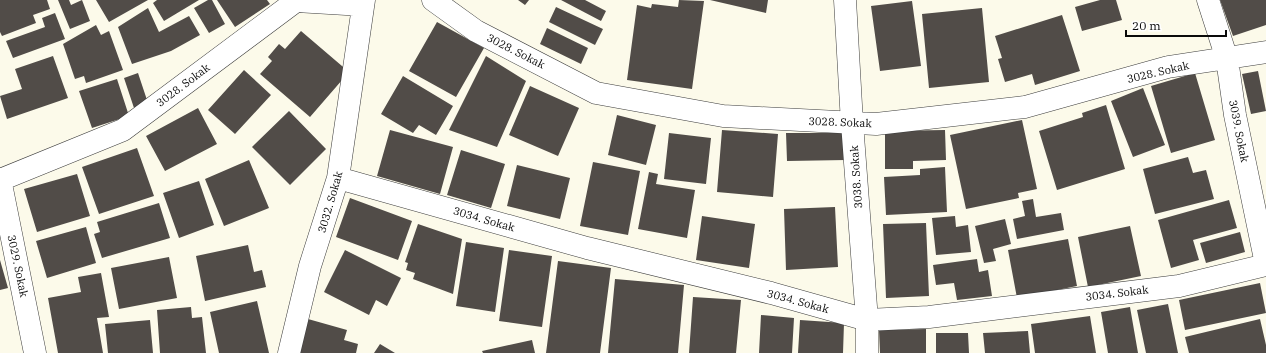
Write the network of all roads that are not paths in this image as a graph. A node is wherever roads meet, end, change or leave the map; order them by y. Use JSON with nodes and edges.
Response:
{"nodes":[{"id":1,"x":433,"y":0,"type":"edge"},
{"id":2,"x":845,"y":0,"type":"edge"},
{"id":3,"x":1208,"y":0,"type":"edge"},
{"id":4,"x":364,"y":2,"type":"edge"},
{"id":5,"x":1266,"y":52,"type":"edge"},
{"id":6,"x":1227,"y":59,"type":"junction"},
{"id":7,"x":852,"y":123,"type":"junction"},
{"id":8,"x":338,"y":178,"type":"junction"},
{"id":9,"x":0,"y":180,"type":"edge"},
{"id":10,"x":1266,"y":264,"type":"edge"},
{"id":11,"x":867,"y":320,"type":"junction"},
{"id":12,"x":35,"y":353,"type":"edge"},
{"id":13,"x":289,"y":353,"type":"edge"},
{"id":14,"x":866,"y":353,"type":"edge"}],
"edges":[{"from":1,"to":7,"type":"street","name":"3028. Sokak"},
{"from":2,"to":7,"type":"street","name":"3038. Sokak"},
{"from":3,"to":6,"type":"street","name":"3039. Sokak"},
{"from":4,"to":8,"type":"street","name":"3032. Sokak"},
{"from":4,"to":9,"type":"street","name":"3028. Sokak"},
{"from":5,"to":6,"type":"street","name":"3028. Sokak"},
{"from":6,"to":7,"type":"street","name":"3028. Sokak"},
{"from":6,"to":10,"type":"street","name":"3039. Sokak"},
{"from":7,"to":11,"type":"street","name":"3038. Sokak"},
{"from":8,"to":11,"type":"street","name":"3034. Sokak"},
{"from":8,"to":13,"type":"street","name":"3032. Sokak"},
{"from":9,"to":12,"type":"street","name":"3029. Sokak"},
{"from":10,"to":11,"type":"street","name":"3034. Sokak"},
{"from":11,"to":14,"type":"street","name":"3038. Sokak"}]}
